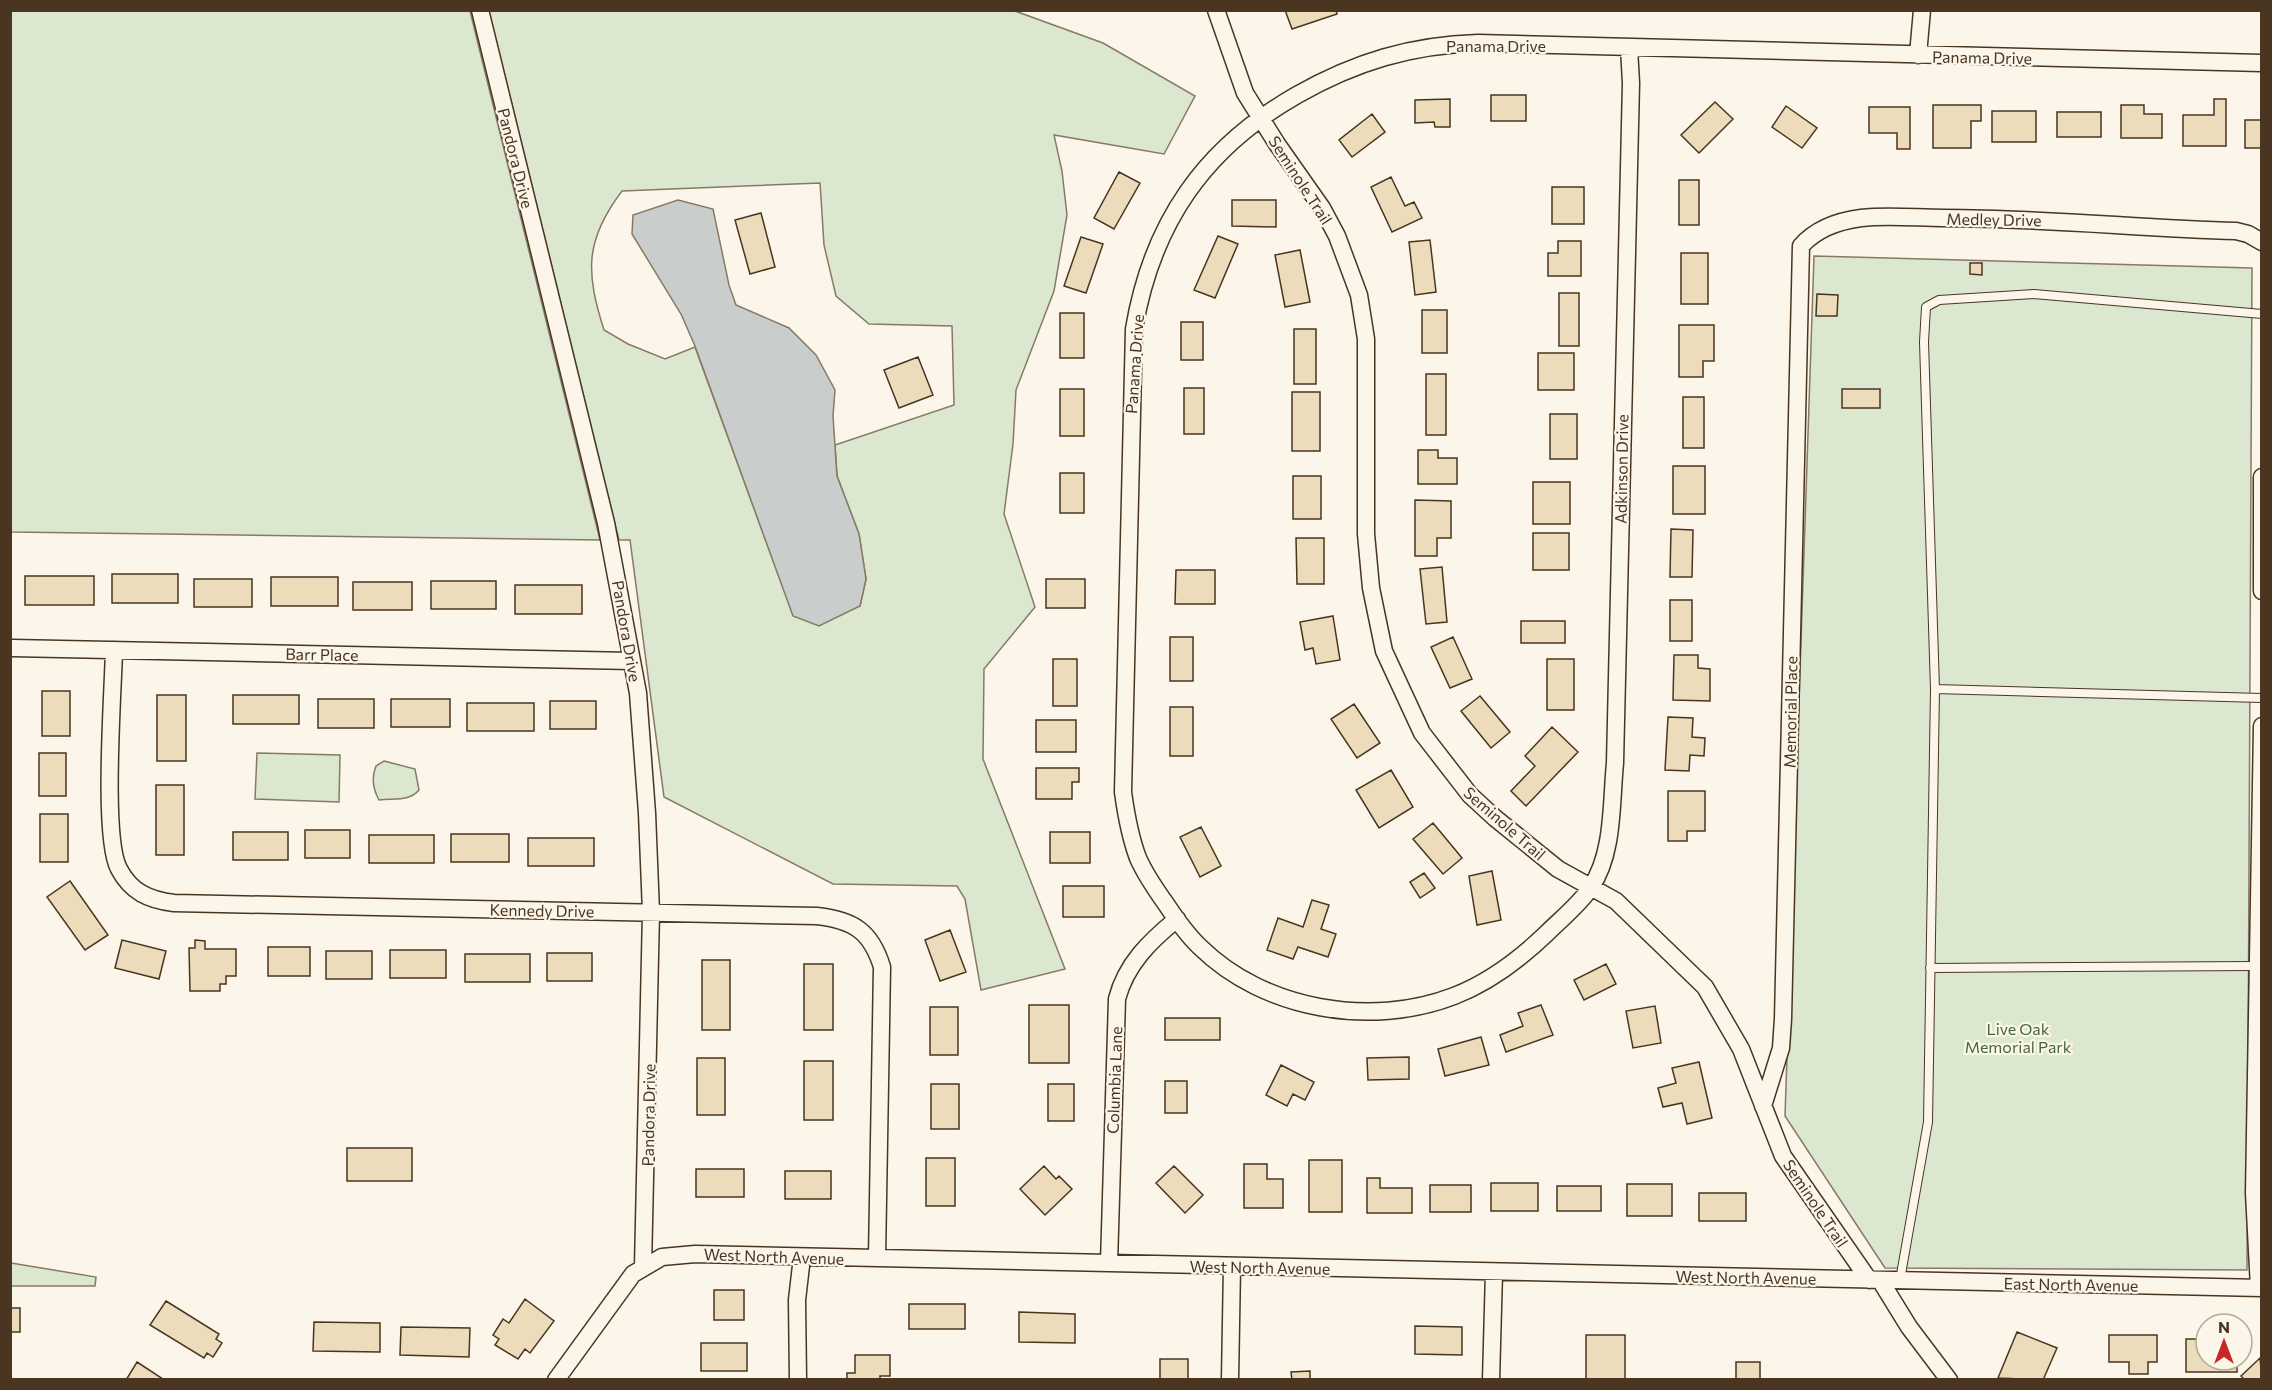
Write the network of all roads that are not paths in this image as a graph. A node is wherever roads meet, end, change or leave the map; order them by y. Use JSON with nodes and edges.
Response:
{"nodes":[{"id":1,"x":480,"y":10,"type":"edge"},
{"id":2,"x":1216,"y":10,"type":"edge"},
{"id":3,"x":1922,"y":10,"type":"edge"},
{"id":4,"x":1629,"y":48,"type":"junction"},
{"id":5,"x":1918,"y":55,"type":"junction"},
{"id":6,"x":2262,"y":63,"type":"edge"},
{"id":7,"x":1260,"y":116,"type":"junction"},
{"id":8,"x":2262,"y":242,"type":"edge"},
{"id":9,"x":2262,"y":314,"type":"edge"},
{"id":10,"x":1799,"y":315,"type":"joint"},
{"id":11,"x":2262,"y":477,"type":"edge"},
{"id":12,"x":2262,"y":591,"type":"edge"},
{"id":13,"x":12,"y":648,"type":"edge"},
{"id":14,"x":114,"y":650,"type":"junction"},
{"id":15,"x":632,"y":661,"type":"junction"},
{"id":16,"x":1935,"y":689,"type":"junction"},
{"id":17,"x":2262,"y":698,"type":"edge"},
{"id":18,"x":2262,"y":726,"type":"edge"},
{"id":19,"x":1591,"y":887,"type":"junction"},
{"id":20,"x":651,"y":912,"type":"junction"},
{"id":21,"x":1177,"y":919,"type":"junction"},
{"id":22,"x":2256,"y":966,"type":"junction"},
{"id":23,"x":1930,"y":968,"type":"junction"},
{"id":24,"x":1763,"y":1106,"type":"junction"},
{"id":25,"x":802,"y":1257,"type":"junction"},
{"id":26,"x":877,"y":1258,"type":"junction"},
{"id":27,"x":1109,"y":1263,"type":"junction"},
{"id":28,"x":1232,"y":1266,"type":"junction"},
{"id":29,"x":643,"y":1267,"type":"junction"},
{"id":30,"x":1494,"y":1272,"type":"junction"},
{"id":31,"x":1874,"y":1280,"type":"junction"},
{"id":32,"x":1900,"y":1280,"type":"junction"},
{"id":33,"x":2260,"y":1288,"type":"edge"},
{"id":34,"x":556,"y":1380,"type":"edge"},
{"id":35,"x":798,"y":1380,"type":"edge"},
{"id":36,"x":1230,"y":1380,"type":"edge"},
{"id":37,"x":1491,"y":1380,"type":"edge"},
{"id":38,"x":1949,"y":1380,"type":"edge"}],
"edges":[{"from":1,"to":15,"type":"street","name":"Pandora Drive"},
{"from":2,"to":7,"type":"street","name":"Seminole Trail"},
{"from":3,"to":5,"type":"street"},
{"from":4,"to":5,"type":"street","name":"Panama Drive"},
{"from":4,"to":7,"type":"street","name":"Panama Drive"},
{"from":4,"to":19,"type":"street","name":"Adkinson Drive"},
{"from":5,"to":6,"type":"street","name":"Panama Drive"},
{"from":7,"to":19,"type":"street","name":"Seminole Trail"},
{"from":7,"to":21,"type":"street","name":"Panama Drive"},
{"from":8,"to":10,"type":"street","name":"Medley Drive"},
{"from":9,"to":16,"type":"lane"},
{"from":10,"to":24,"type":"street","name":"Memorial Place"},
{"from":11,"to":12,"type":"street"},
{"from":13,"to":14,"type":"street","name":"Barr Place"},
{"from":14,"to":15,"type":"street","name":"Barr Place"},
{"from":14,"to":20,"type":"street","name":"Kennedy Drive"},
{"from":15,"to":20,"type":"street","name":"Pandora Drive"},
{"from":16,"to":17,"type":"lane"},
{"from":16,"to":23,"type":"lane"},
{"from":18,"to":22,"type":"street"},
{"from":19,"to":21,"type":"street","name":"Panama Drive"},
{"from":19,"to":24,"type":"street","name":"Seminole Trail"},
{"from":20,"to":26,"type":"street","name":"Kennedy Drive"},
{"from":20,"to":29,"type":"street","name":"Pandora Drive"},
{"from":21,"to":27,"type":"street","name":"Columbia Lane"},
{"from":22,"to":23,"type":"lane"},
{"from":22,"to":33,"type":"street"},
{"from":23,"to":32,"type":"lane"},
{"from":24,"to":31,"type":"street","name":"Seminole Trail"},
{"from":25,"to":26,"type":"street","name":"West North Avenue"},
{"from":25,"to":29,"type":"street","name":"West North Avenue"},
{"from":25,"to":35,"type":"street"},
{"from":26,"to":27,"type":"street","name":"West North Avenue"},
{"from":27,"to":28,"type":"street","name":"West North Avenue"},
{"from":28,"to":30,"type":"street","name":"West North Avenue"},
{"from":28,"to":36,"type":"street"},
{"from":29,"to":34,"type":"street"},
{"from":30,"to":31,"type":"street","name":"West North Avenue"},
{"from":30,"to":37,"type":"street"},
{"from":31,"to":32,"type":"street","name":"East North Avenue"},
{"from":31,"to":38,"type":"street","name":"Seminole Trail"},
{"from":32,"to":33,"type":"street","name":"East North Avenue"}]}
